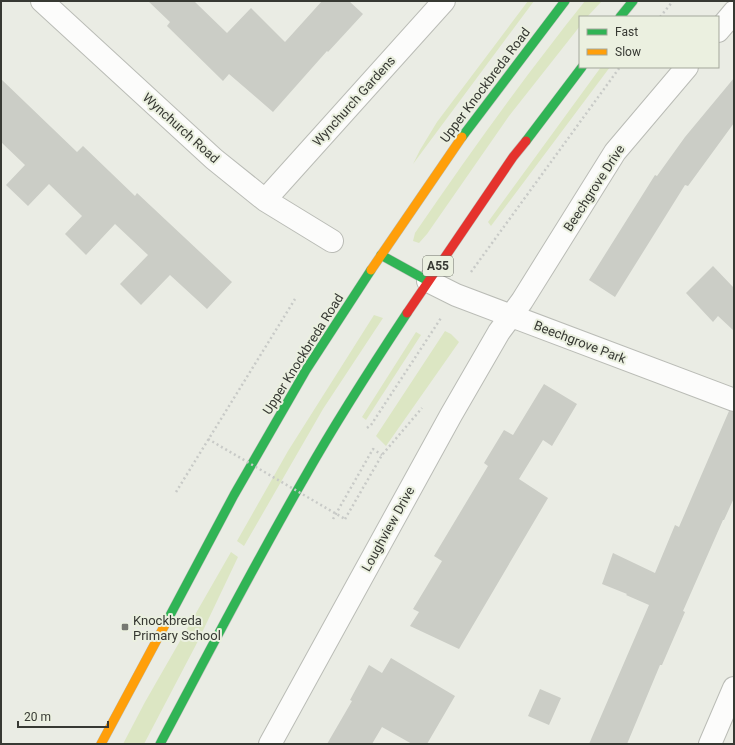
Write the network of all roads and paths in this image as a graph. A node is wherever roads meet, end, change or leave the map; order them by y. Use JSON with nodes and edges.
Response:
{"nodes":[{"id":1,"x":42,"y":1,"type":"edge"},
{"id":2,"x":444,"y":1,"type":"edge"},
{"id":3,"x":565,"y":1,"type":"edge"},
{"id":4,"x":633,"y":1,"type":"edge"},
{"id":5,"x":673,"y":1,"type":"edge"},
{"id":6,"x":734,"y":12,"type":"edge"},
{"id":7,"x":621,"y":16,"type":"edge"},
{"id":8,"x":661,"y":16,"type":"edge"},
{"id":9,"x":719,"y":30,"type":"edge"},
{"id":10,"x":581,"y":68,"type":"edge"},
{"id":11,"x":619,"y":68,"type":"edge"},
{"id":12,"x":686,"y":68,"type":"edge"},
{"id":13,"x":265,"y":200,"type":"junction"},
{"id":14,"x":332,"y":241,"type":"dead end"},
{"id":15,"x":381,"y":255,"type":"junction"},
{"id":16,"x":474,"y":268,"type":"dead end"},
{"id":17,"x":428,"y":280,"type":"junction"},
{"id":18,"x":295,"y":299,"type":"dead end"},
{"id":19,"x":444,"y":314,"type":"dead end"},
{"id":20,"x":511,"y":316,"type":"junction"},
{"id":21,"x":734,"y":400,"type":"edge"},
{"id":22,"x":422,"y":408,"type":"dead end"},
{"id":23,"x":371,"y":424,"type":"dead end"},
{"id":24,"x":208,"y":439,"type":"junction"},
{"id":25,"x":382,"y":455,"type":"junction"},
{"id":26,"x":176,"y":492,"type":"dead end"},
{"id":27,"x":333,"y":519,"type":"dead end"},
{"id":28,"x":734,"y":688,"type":"edge"},
{"id":29,"x":101,"y":744,"type":"edge"},
{"id":30,"x":160,"y":744,"type":"edge"},
{"id":31,"x":270,"y":744,"type":"edge"},
{"id":32,"x":710,"y":744,"type":"edge"}],
"edges":[{"from":1,"to":13,"type":"street","name":"Wynchurch Road"},
{"from":2,"to":13,"type":"street","name":"Wynchurch Gardens"},
{"from":3,"to":15,"type":"highway","name":"Upper Knockbreda Road"},
{"from":4,"to":7,"type":"highway"},
{"from":5,"to":8,"type":"path"},
{"from":6,"to":9,"type":"street"},
{"from":10,"to":17,"type":"highway","number":"A55"},
{"from":11,"to":16,"type":"path"},
{"from":12,"to":20,"type":"street","name":"Beechgrove Drive"},
{"from":13,"to":14,"type":"street","name":"Wynchurch Road"},
{"from":15,"to":17,"type":"highway"},
{"from":15,"to":29,"type":"highway","name":"Upper Knockbreda Road"},
{"from":17,"to":20,"type":"street","name":"Beechgrove Park"},
{"from":17,"to":30,"type":"highway","number":"A55"},
{"from":18,"to":24,"type":"path"},
{"from":19,"to":23,"type":"path"},
{"from":20,"to":21,"type":"street","name":"Beechgrove Park"},
{"from":20,"to":31,"type":"street","name":"Loughview Drive"},
{"from":22,"to":25,"type":"path"},
{"from":24,"to":25,"type":"path","bridge":true},
{"from":24,"to":26,"type":"path"},
{"from":25,"to":27,"type":"path"},
{"from":28,"to":32,"type":"street"}]}
